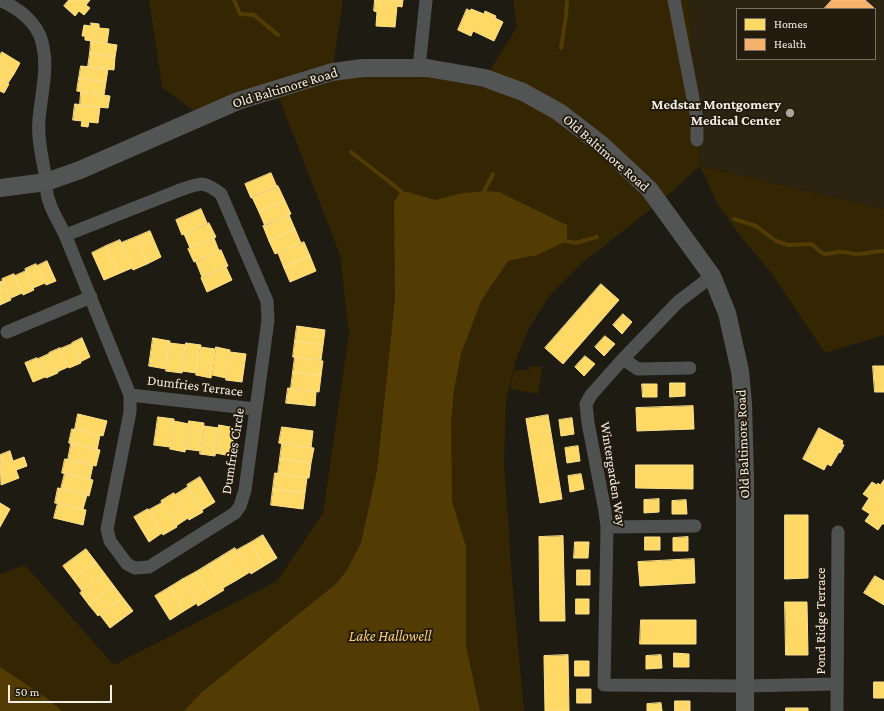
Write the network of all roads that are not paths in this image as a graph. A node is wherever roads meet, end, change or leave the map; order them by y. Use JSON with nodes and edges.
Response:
{"nodes":[{"id":1,"x":0,"y":0,"type":"edge"},
{"id":2,"x":426,"y":0,"type":"edge"},
{"id":3,"x":674,"y":0,"type":"edge"},
{"id":4,"x":419,"y":68,"type":"junction"},
{"id":5,"x":697,"y":140,"type":"dead end"},
{"id":6,"x":46,"y":182,"type":"junction"},
{"id":7,"x":0,"y":188,"type":"edge"},
{"id":8,"x":66,"y":235,"type":"junction"},
{"id":9,"x":712,"y":276,"type":"junction"},
{"id":10,"x":91,"y":297,"type":"junction"},
{"id":11,"x":7,"y":332,"type":"dead end"},
{"id":12,"x":623,"y":359,"type":"junction"},
{"id":13,"x":690,"y":368,"type":"dead end"},
{"id":14,"x":130,"y":395,"type":"junction"},
{"id":15,"x":256,"y":410,"type":"junction"},
{"id":16,"x":695,"y":526,"type":"dead end"},
{"id":17,"x":607,"y":527,"type":"junction"},
{"id":18,"x":838,"y":532,"type":"dead end"},
{"id":19,"x":837,"y":684,"type":"junction"},
{"id":20,"x":745,"y":686,"type":"junction"},
{"id":21,"x":745,"y":711,"type":"edge"},
{"id":22,"x":837,"y":711,"type":"edge"}],
"edges":[{"from":1,"to":6,"type":"street","name":"Dumfries Circle"},
{"from":2,"to":4,"type":"street"},
{"from":3,"to":5,"type":"street"},
{"from":4,"to":6,"type":"street","name":"Old Baltimore Road"},
{"from":4,"to":9,"type":"street","name":"Old Baltimore Road"},
{"from":6,"to":7,"type":"street","name":"Old Baltimore Road"},
{"from":6,"to":8,"type":"street","name":"Dumfries Circle"},
{"from":8,"to":10,"type":"street","name":"Dumfries Circle"},
{"from":8,"to":15,"type":"street","name":"Dumfries Circle"},
{"from":9,"to":12,"type":"street","name":"Wintergarden Way"},
{"from":9,"to":20,"type":"street","name":"Old Baltimore Road"},
{"from":10,"to":11,"type":"street"},
{"from":10,"to":14,"type":"street","name":"Dumfries Circle"},
{"from":12,"to":13,"type":"street"},
{"from":12,"to":17,"type":"street","name":"Wintergarden Way"},
{"from":14,"to":15,"type":"street","name":"Dumfries Terrace"},
{"from":14,"to":15,"type":"street","name":"Dumfries Circle"},
{"from":16,"to":17,"type":"street"},
{"from":17,"to":20,"type":"street","name":"Wintergarden Way"},
{"from":18,"to":19,"type":"street","name":"Pond Ridge Terrace"},
{"from":19,"to":20,"type":"street"},
{"from":19,"to":22,"type":"street","name":"Pond Ridge Terrace"},
{"from":20,"to":21,"type":"street","name":"Old Baltimore Road"}]}
